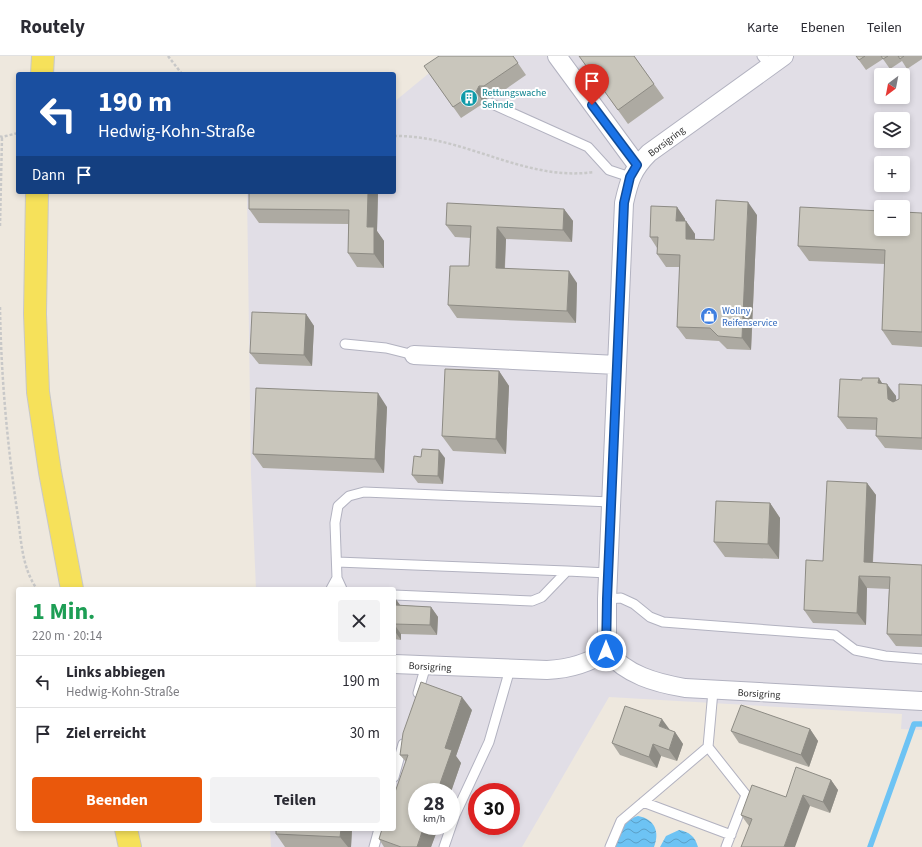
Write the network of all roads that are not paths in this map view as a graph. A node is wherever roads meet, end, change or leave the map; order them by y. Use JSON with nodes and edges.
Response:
{"nodes":[{"id":1,"x":43,"y":56,"type":"edge"},
{"id":2,"x":556,"y":56,"type":"edge"},
{"id":3,"x":772,"y":59,"type":"edge"},
{"id":4,"x":42,"y":72,"type":"edge"},
{"id":5,"x":490,"y":103,"type":"dead end"},
{"id":6,"x":634,"y":171,"type":"junction"},
{"id":7,"x":37,"y":194,"type":"edge"},
{"id":8,"x":345,"y":344,"type":"dead end"},
{"id":9,"x":414,"y":354,"type":"joint"},
{"id":10,"x":617,"y":365,"type":"junction"},
{"id":11,"x":611,"y":502,"type":"junction"},
{"id":12,"x":337,"y":562,"type":"junction"},
{"id":13,"x":567,"y":571,"type":"junction"},
{"id":14,"x":608,"y":573,"type":"junction"},
{"id":15,"x":337,"y":578,"type":"junction"},
{"id":16,"x":72,"y":587,"type":"edge"},
{"id":17,"x":332,"y":587,"type":"edge"},
{"id":18,"x":341,"y":587,"type":"edge"},
{"id":19,"x":396,"y":595,"type":"edge"},
{"id":20,"x":607,"y":599,"type":"junction"},
{"id":21,"x":606,"y":651,"type":"junction"},
{"id":22,"x":922,"y":659,"type":"edge"},
{"id":23,"x":396,"y":664,"type":"edge"},
{"id":24,"x":426,"y":665,"type":"junction"},
{"id":25,"x":510,"y":669,"type":"junction"},
{"id":26,"x":713,"y":691,"type":"junction"},
{"id":27,"x":922,"y":701,"type":"edge"},
{"id":28,"x":415,"y":702,"type":"edge"},
{"id":29,"x":407,"y":732,"type":"edge"},
{"id":30,"x":708,"y":747,"type":"junction"},
{"id":31,"x":396,"y":770,"type":"edge"},
{"id":32,"x":642,"y":802,"type":"junction"},
{"id":33,"x":126,"y":831,"type":"edge"},
{"id":34,"x":378,"y":831,"type":"edge"},
{"id":35,"x":731,"y":835,"type":"junction"},
{"id":36,"x":130,"y":847,"type":"edge"},
{"id":37,"x":374,"y":847,"type":"edge"},
{"id":38,"x":444,"y":847,"type":"edge"},
{"id":39,"x":610,"y":847,"type":"edge"},
{"id":40,"x":726,"y":847,"type":"edge"}],
"edges":[{"from":1,"to":4,"type":"main road"},
{"from":2,"to":6,"type":"street"},
{"from":3,"to":6,"type":"street","name":"Borsigring"},
{"from":5,"to":6,"type":"lane"},
{"from":6,"to":10,"type":"street"},
{"from":7,"to":16,"type":"main road"},
{"from":8,"to":9,"type":"lane"},
{"from":9,"to":10,"type":"street"},
{"from":10,"to":11,"type":"street"},
{"from":11,"to":12,"type":"lane"},
{"from":11,"to":14,"type":"street"},
{"from":12,"to":13,"type":"lane"},
{"from":12,"to":15,"type":"lane"},
{"from":13,"to":14,"type":"lane"},
{"from":13,"to":19,"type":"lane"},
{"from":14,"to":20,"type":"street"},
{"from":15,"to":17,"type":"lane"},
{"from":15,"to":18,"type":"lane"},
{"from":20,"to":21,"type":"street"},
{"from":20,"to":22,"type":"lane"},
{"from":21,"to":25,"type":"street","name":"Borsigring"},
{"from":21,"to":26,"type":"street","name":"Borsigring"},
{"from":23,"to":24,"type":"street","name":"Borsigring"},
{"from":24,"to":25,"type":"street","name":"Borsigring"},
{"from":24,"to":28,"type":"lane"},
{"from":25,"to":38,"type":"lane"},
{"from":26,"to":27,"type":"street","name":"Borsigring"},
{"from":26,"to":30,"type":"lane"},
{"from":29,"to":31,"type":"lane"},
{"from":30,"to":32,"type":"lane"},
{"from":30,"to":35,"type":"lane"},
{"from":32,"to":35,"type":"lane"},
{"from":32,"to":39,"type":"lane"},
{"from":33,"to":36,"type":"main road"},
{"from":34,"to":37,"type":"lane"},
{"from":35,"to":40,"type":"lane"}]}
